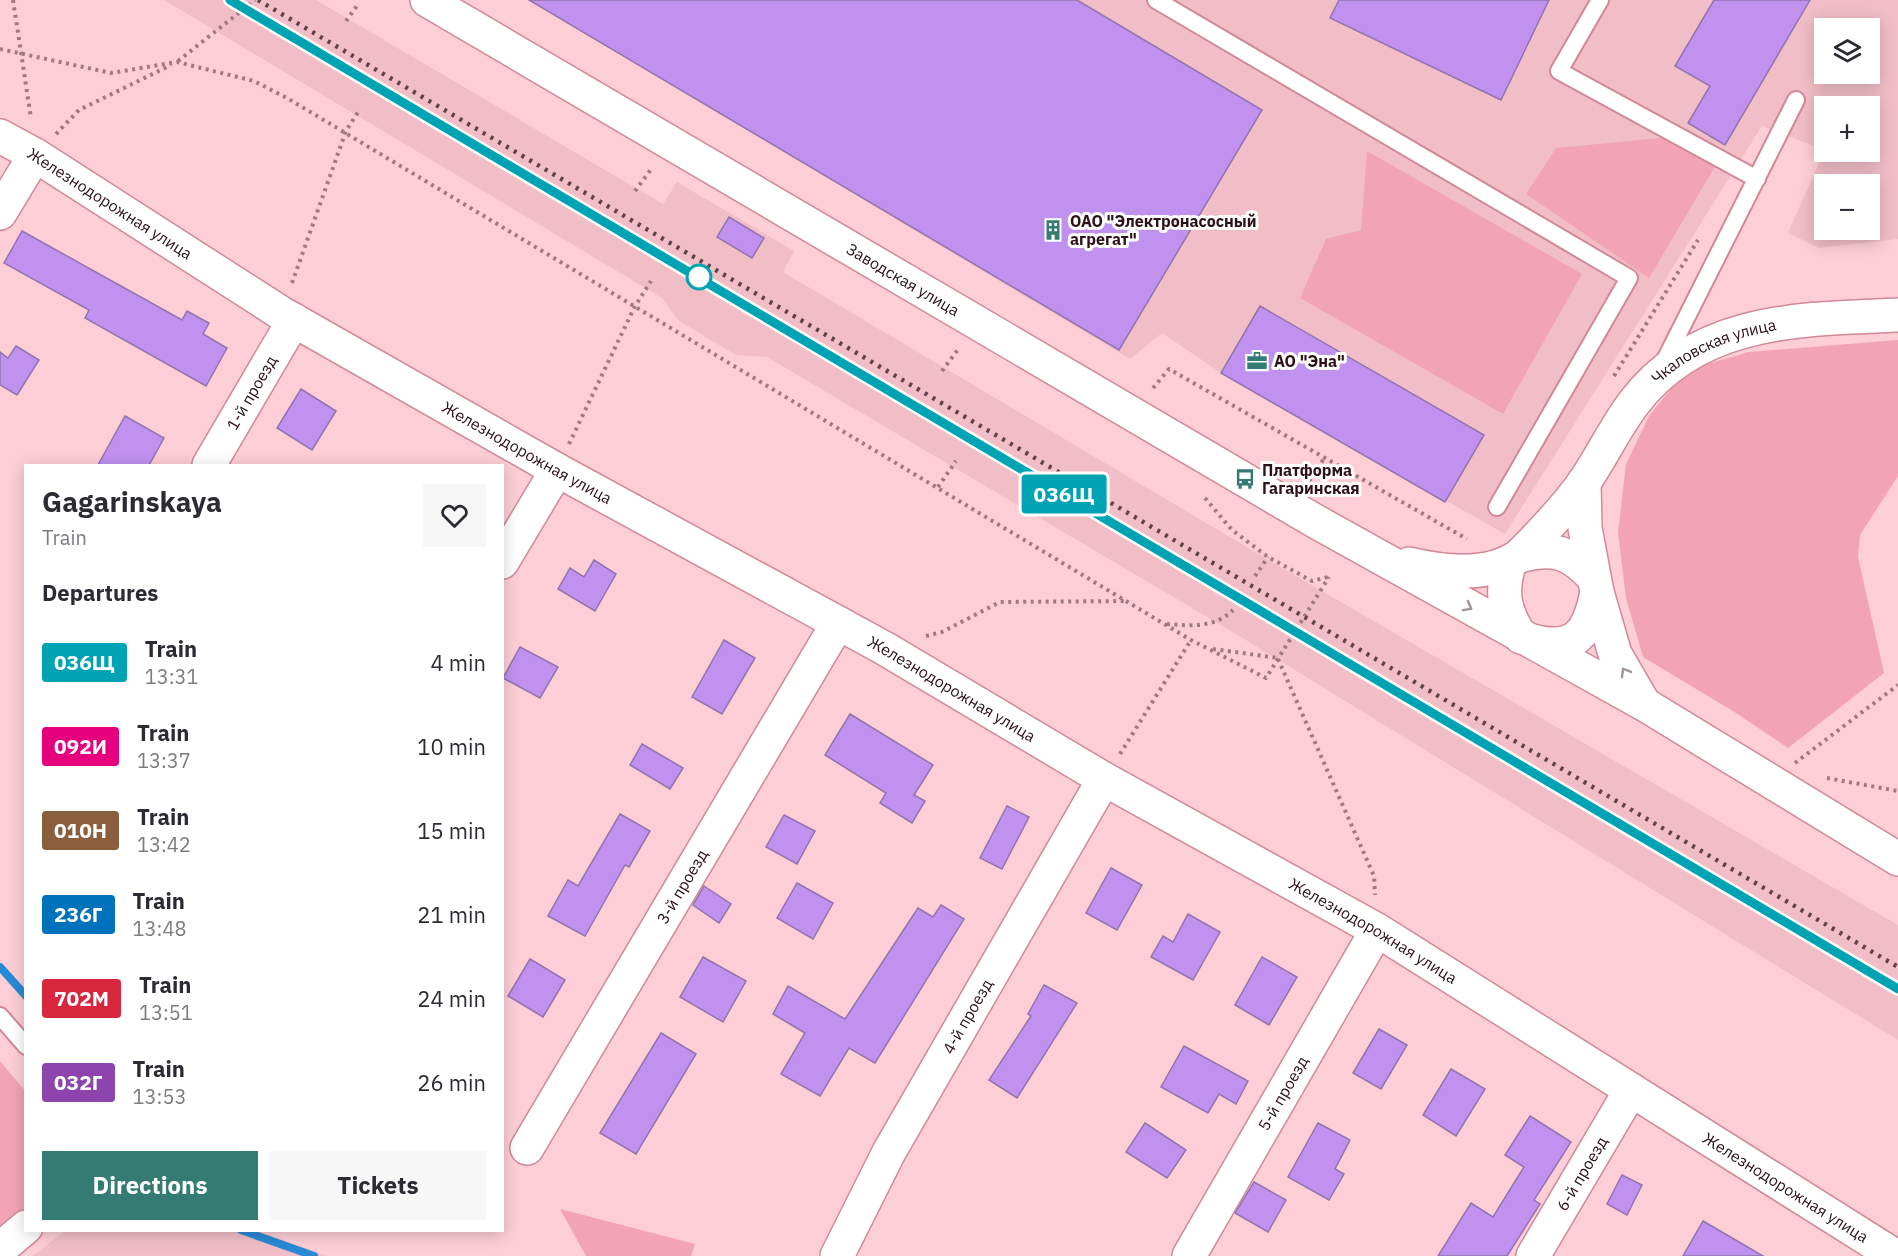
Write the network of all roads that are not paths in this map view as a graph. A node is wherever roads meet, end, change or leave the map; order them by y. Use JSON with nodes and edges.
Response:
{"nodes":[{"id":1,"x":427,"y":0,"type":"edge"},
{"id":2,"x":1156,"y":0,"type":"edge"},
{"id":3,"x":1600,"y":0,"type":"edge"},
{"id":4,"x":1796,"y":100,"type":"dead end"},
{"id":5,"x":0,"y":136,"type":"edge"},
{"id":6,"x":35,"y":155,"type":"junction"},
{"id":7,"x":1757,"y":179,"type":"junction"},
{"id":8,"x":0,"y":213,"type":"edge"},
{"id":9,"x":1898,"y":315,"type":"edge"},
{"id":10,"x":288,"y":317,"type":"junction"},
{"id":11,"x":1656,"y":379,"type":"junction"},
{"id":12,"x":211,"y":464,"type":"edge"},
{"id":13,"x":557,"y":470,"type":"junction"},
{"id":14,"x":1584,"y":482,"type":"junction"},
{"id":15,"x":1497,"y":507,"type":"dead end"},
{"id":16,"x":1381,"y":558,"type":"junction"},
{"id":17,"x":504,"y":559,"type":"edge"},
{"id":18,"x":1514,"y":559,"type":"junction"},
{"id":19,"x":1595,"y":585,"type":"junction"},
{"id":20,"x":838,"y":623,"type":"junction"},
{"id":21,"x":1526,"y":639,"type":"junction"},
{"id":22,"x":1644,"y":704,"type":"junction"},
{"id":23,"x":1104,"y":779,"type":"junction"},
{"id":24,"x":1898,"y":859,"type":"edge"},
{"id":25,"x":1377,"y":930,"type":"junction"},
{"id":26,"x":0,"y":1017,"type":"edge"},
{"id":27,"x":24,"y":1044,"type":"edge"},
{"id":28,"x":1631,"y":1090,"type":"junction"},
{"id":29,"x":527,"y":1148,"type":"dead end"},
{"id":30,"x":24,"y":1229,"type":"edge"},
{"id":31,"x":0,"y":1249,"type":"edge"},
{"id":32,"x":837,"y":1256,"type":"edge"},
{"id":33,"x":1189,"y":1256,"type":"edge"},
{"id":34,"x":1533,"y":1256,"type":"edge"},
{"id":35,"x":1893,"y":1256,"type":"edge"}],
"edges":[{"from":1,"to":16,"type":"street","name":"Заводская улица"},
{"from":2,"to":15,"type":"lane"},
{"from":3,"to":7,"type":"lane"},
{"from":4,"to":7,"type":"lane"},
{"from":5,"to":6,"type":"street","name":"Железнодорожная улица"},
{"from":6,"to":8,"type":"street"},
{"from":6,"to":10,"type":"street","name":"Железнодорожная улица"},
{"from":7,"to":11,"type":"lane"},
{"from":9,"to":11,"type":"street","name":"Чкаловская улица"},
{"from":10,"to":12,"type":"street","name":"1-й проезд"},
{"from":10,"to":13,"type":"street","name":"Железнодорожная улица"},
{"from":11,"to":14,"type":"street","name":"Чкаловская улица"},
{"from":13,"to":17,"type":"street"},
{"from":13,"to":20,"type":"street","name":"Железнодорожная улица"},
{"from":14,"to":18,"type":"street","name":"Чкаловская улица"},
{"from":14,"to":19,"type":"street"},
{"from":16,"to":18,"type":"street"},
{"from":16,"to":21,"type":"street","name":"Заводская улица","one_way":true},
{"from":18,"to":19,"type":"street"},
{"from":18,"to":21,"type":"street"},
{"from":19,"to":21,"type":"street"},
{"from":22,"to":19,"type":"street","one_way":true},
{"from":20,"to":23,"type":"street","name":"Железнодорожная улица"},
{"from":20,"to":29,"type":"street","name":"3-й проезд"},
{"from":21,"to":22,"type":"street","name":"Заводская улица"},
{"from":22,"to":24,"type":"street"},
{"from":23,"to":25,"type":"street","name":"Железнодорожная улица"},
{"from":23,"to":32,"type":"street","name":"4-й проезд"},
{"from":25,"to":28,"type":"street","name":"Железнодорожная улица"},
{"from":25,"to":33,"type":"street","name":"5-й проезд"},
{"from":26,"to":27,"type":"lane"},
{"from":28,"to":34,"type":"street","name":"6-й проезд"},
{"from":28,"to":35,"type":"street","name":"Железнодорожная улица"},
{"from":30,"to":31,"type":"street"}]}
